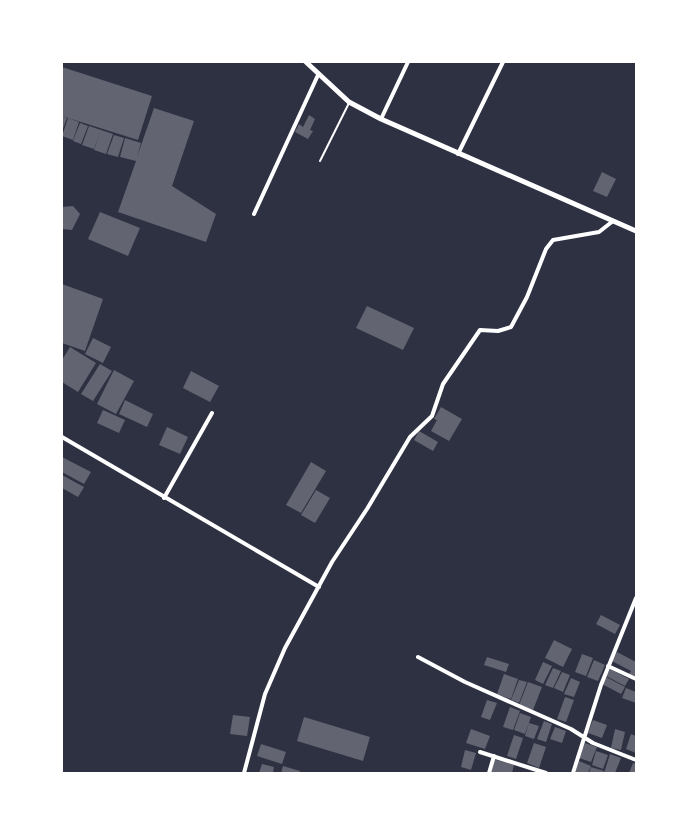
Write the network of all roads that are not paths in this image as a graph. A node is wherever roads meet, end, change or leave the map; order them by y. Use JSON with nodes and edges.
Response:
{"nodes":[{"id":1,"x":306,"y":62,"type":"edge"},
{"id":2,"x":408,"y":62,"type":"edge"},
{"id":3,"x":502,"y":62,"type":"edge"},
{"id":4,"x":318,"y":75,"type":"junction"},
{"id":5,"x":349,"y":102,"type":"junction"},
{"id":6,"x":382,"y":119,"type":"junction"},
{"id":7,"x":458,"y":154,"type":"junction"},
{"id":8,"x":320,"y":161,"type":"dead end"},
{"id":9,"x":254,"y":214,"type":"dead end"},
{"id":10,"x":613,"y":221,"type":"junction"},
{"id":11,"x":636,"y":231,"type":"edge"},
{"id":12,"x":212,"y":413,"type":"dead end"},
{"id":13,"x":62,"y":437,"type":"edge"},
{"id":14,"x":164,"y":498,"type":"junction"},
{"id":15,"x":318,"y":587,"type":"junction"},
{"id":16,"x":636,"y":598,"type":"edge"},
{"id":17,"x":418,"y":658,"type":"dead end"},
{"id":18,"x":608,"y":666,"type":"junction"},
{"id":19,"x":636,"y":679,"type":"edge"},
{"id":20,"x":584,"y":738,"type":"junction"},
{"id":21,"x":480,"y":752,"type":"dead end"},
{"id":22,"x":494,"y":756,"type":"junction"},
{"id":23,"x":636,"y":760,"type":"edge"},
{"id":24,"x":244,"y":773,"type":"edge"},
{"id":25,"x":489,"y":773,"type":"edge"},
{"id":26,"x":546,"y":773,"type":"edge"},
{"id":27,"x":573,"y":773,"type":"edge"}],
"edges":[{"from":1,"to":4,"type":"street"},
{"from":2,"to":6,"type":"street"},
{"from":3,"to":7,"type":"street"},
{"from":4,"to":5,"type":"street"},
{"from":4,"to":9,"type":"street"},
{"from":5,"to":6,"type":"street"},
{"from":5,"to":8,"type":"lane"},
{"from":6,"to":7,"type":"street"},
{"from":7,"to":10,"type":"street"},
{"from":10,"to":11,"type":"street"},
{"from":10,"to":15,"type":"street"},
{"from":12,"to":14,"type":"street"},
{"from":13,"to":14,"type":"street"},
{"from":14,"to":15,"type":"street"},
{"from":15,"to":24,"type":"street"},
{"from":16,"to":18,"type":"street"},
{"from":17,"to":20,"type":"street"},
{"from":18,"to":19,"type":"street"},
{"from":18,"to":20,"type":"street"},
{"from":20,"to":23,"type":"street"},
{"from":20,"to":27,"type":"street"},
{"from":21,"to":22,"type":"street"},
{"from":22,"to":25,"type":"street"},
{"from":22,"to":26,"type":"street"}]}
